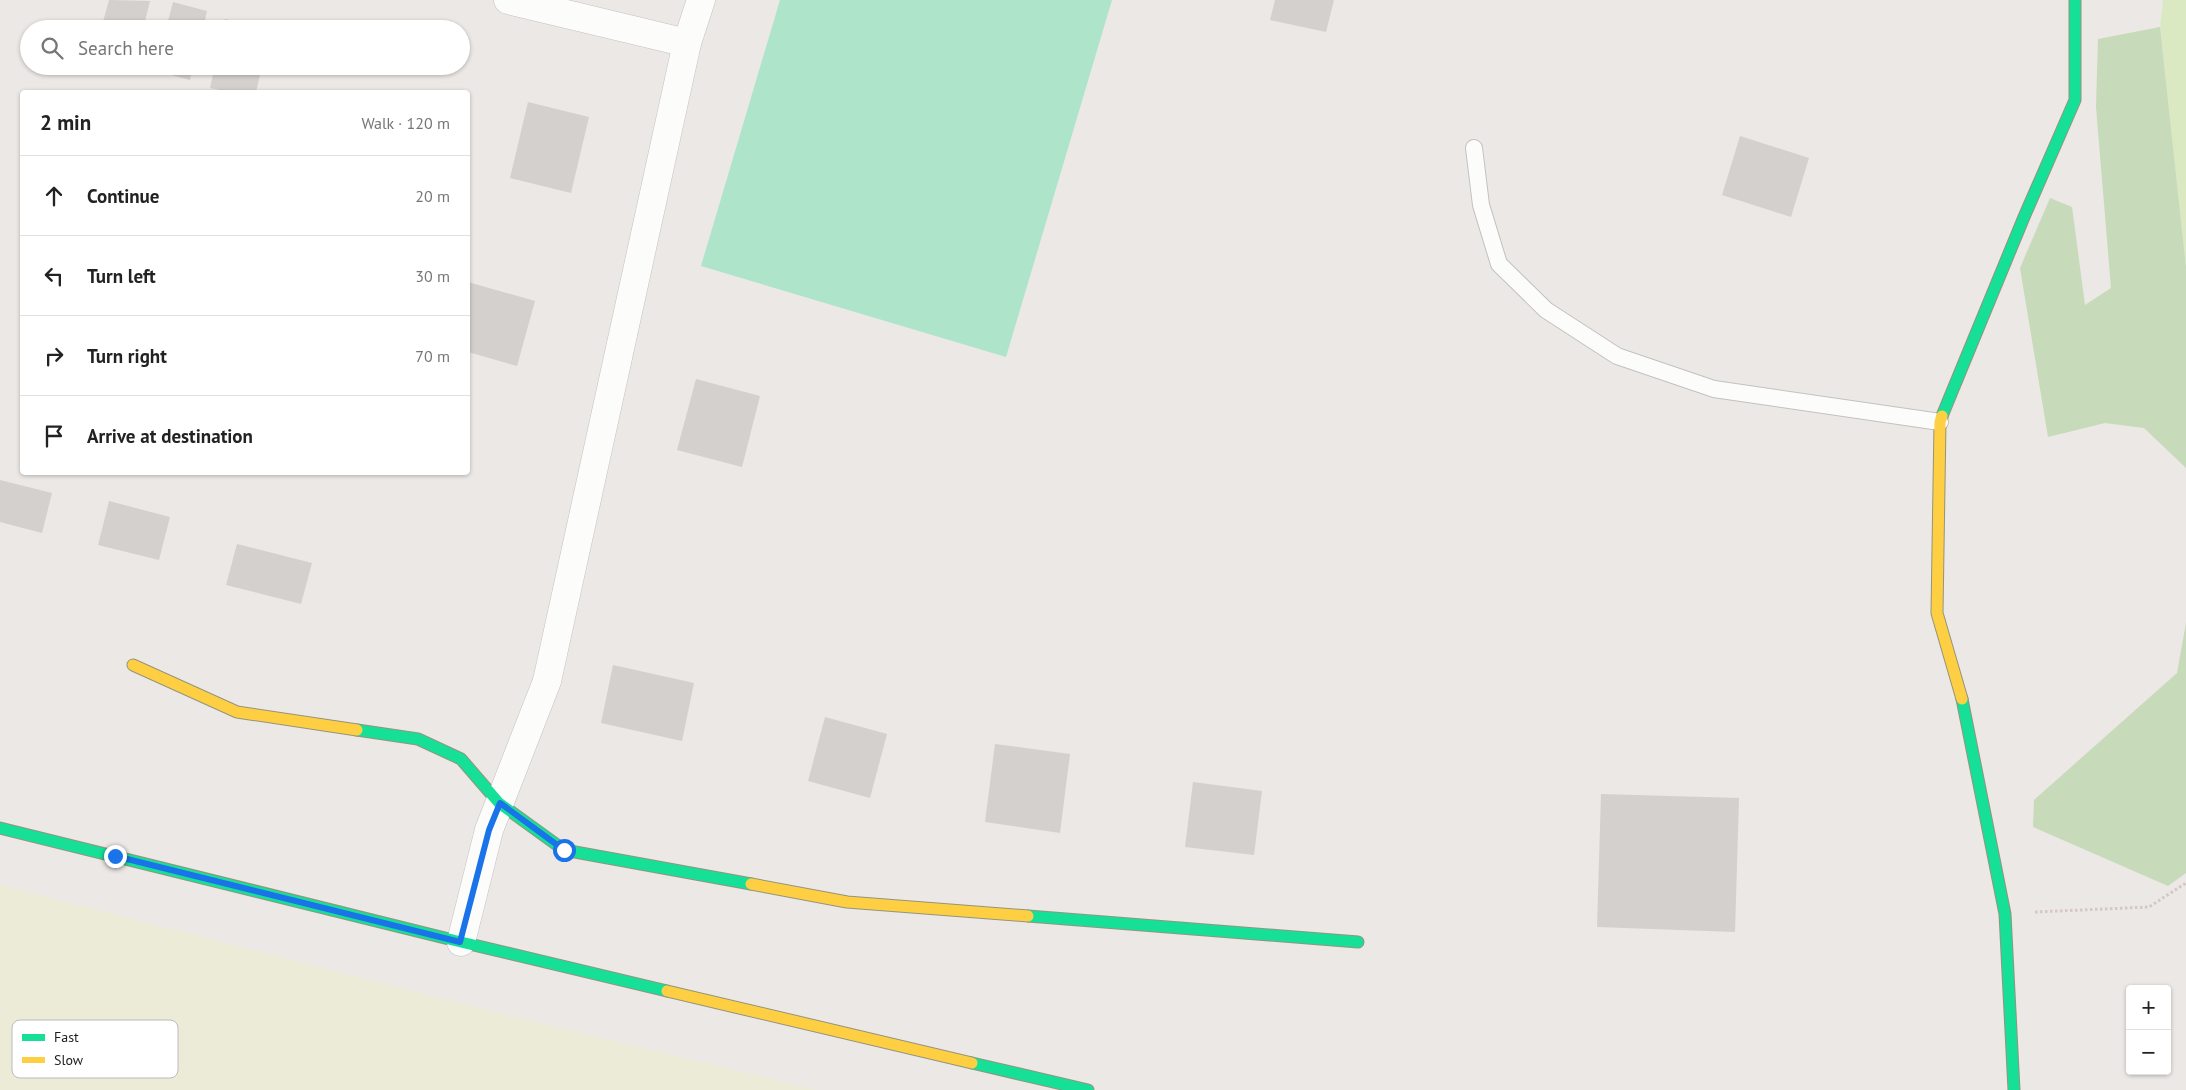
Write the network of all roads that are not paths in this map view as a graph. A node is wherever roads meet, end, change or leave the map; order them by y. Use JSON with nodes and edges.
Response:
{"nodes":[{"id":1,"x":508,"y":0,"type":"edge"},
{"id":2,"x":700,"y":0,"type":"edge"},
{"id":3,"x":2076,"y":0,"type":"edge"},
{"id":4,"x":687,"y":42,"type":"junction"},
{"id":5,"x":1474,"y":148,"type":"dead end"},
{"id":6,"x":1940,"y":422,"type":"junction"},
{"id":7,"x":132,"y":665,"type":"dead end"},
{"id":8,"x":500,"y":803,"type":"junction"},
{"id":9,"x":0,"y":828,"type":"edge"},
{"id":10,"x":460,"y":942,"type":"junction"},
{"id":11,"x":1358,"y":942,"type":"dead end"},
{"id":12,"x":1088,"y":1090,"type":"edge"},
{"id":13,"x":2014,"y":1090,"type":"edge"}],
"edges":[{"from":1,"to":4,"type":"street"},
{"from":2,"to":4,"type":"street"},
{"from":3,"to":6,"type":"street"},
{"from":4,"to":8,"type":"street"},
{"from":5,"to":6,"type":"lane"},
{"from":6,"to":13,"type":"street"},
{"from":7,"to":8,"type":"street"},
{"from":8,"to":10,"type":"street"},
{"from":8,"to":11,"type":"street"},
{"from":9,"to":10,"type":"street"},
{"from":10,"to":12,"type":"street"}]}
